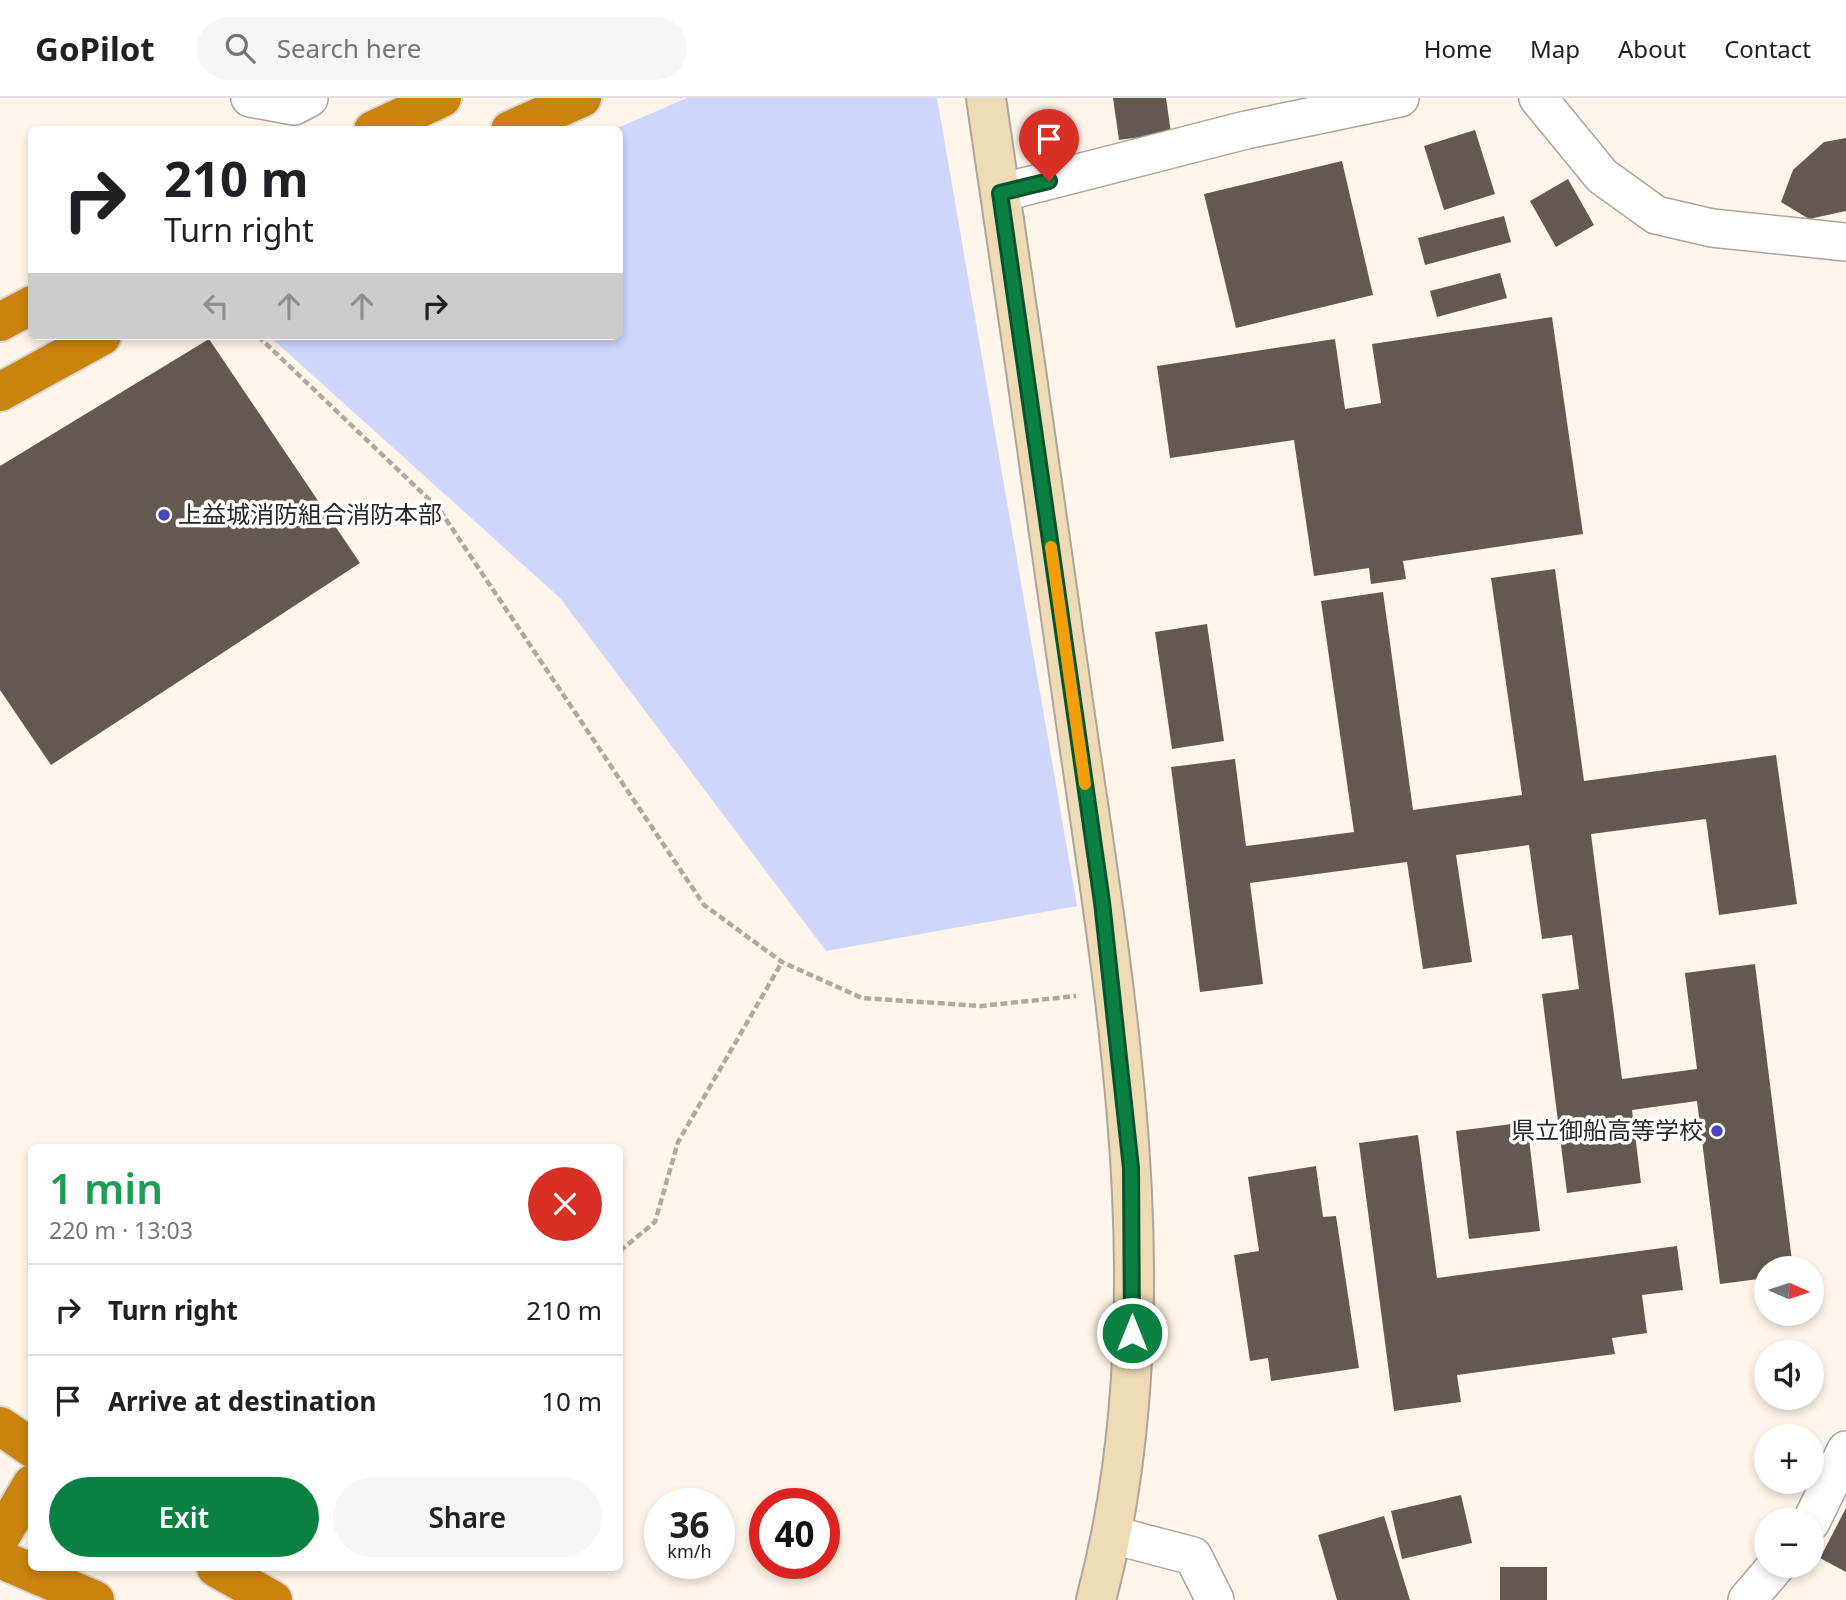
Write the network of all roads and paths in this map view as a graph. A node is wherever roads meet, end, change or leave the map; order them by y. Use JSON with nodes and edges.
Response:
{"nodes":[{"id":1,"x":250,"y":98,"type":"edge"},
{"id":2,"x":442,"y":98,"type":"edge"},
{"id":3,"x":582,"y":98,"type":"edge"},
{"id":4,"x":986,"y":98,"type":"edge"},
{"id":5,"x":1399,"y":98,"type":"edge"},
{"id":6,"x":1538,"y":98,"type":"edge"},
{"id":7,"x":303,"y":111,"type":"edge"},
{"id":8,"x":382,"y":126,"type":"edge"},
{"id":9,"x":519,"y":126,"type":"edge"},
{"id":10,"x":1000,"y":193,"type":"junction"},
{"id":11,"x":1839,"y":237,"type":"edge"},
{"id":12,"x":28,"y":306,"type":"edge"},
{"id":13,"x":0,"y":322,"type":"edge"},
{"id":14,"x":95,"y":340,"type":"edge"},
{"id":15,"x":262,"y":340,"type":"edge"},
{"id":16,"x":0,"y":391,"type":"edge"},
{"id":17,"x":782,"y":962,"type":"junction"},
{"id":18,"x":1112,"y":992,"type":"junction"},
{"id":19,"x":623,"y":1249,"type":"edge"},
{"id":20,"x":0,"y":1426,"type":"edge"},
{"id":21,"x":28,"y":1445,"type":"edge"},
{"id":22,"x":1846,"y":1450,"type":"edge"},
{"id":23,"x":28,"y":1491,"type":"edge"},
{"id":24,"x":1818,"y":1508,"type":"edge"},
{"id":25,"x":1113,"y":1535,"type":"junction"},
{"id":26,"x":0,"y":1538,"type":"edge"},
{"id":27,"x":0,"y":1559,"type":"edge"},
{"id":28,"x":221,"y":1571,"type":"edge"},
{"id":29,"x":1765,"y":1578,"type":"edge"},
{"id":30,"x":95,"y":1600,"type":"edge"},
{"id":31,"x":273,"y":1600,"type":"edge"},
{"id":32,"x":1096,"y":1600,"type":"edge"},
{"id":33,"x":1215,"y":1600,"type":"edge"},
{"id":34,"x":1746,"y":1600,"type":"edge"}],
"edges":[{"from":1,"to":7,"type":"street"},
{"from":2,"to":8,"type":"highway"},
{"from":3,"to":9,"type":"highway"},
{"from":4,"to":10,"type":"street"},
{"from":5,"to":10,"type":"street"},
{"from":6,"to":11,"type":"street"},
{"from":10,"to":18,"type":"street"},
{"from":12,"to":13,"type":"highway"},
{"from":14,"to":16,"type":"highway"},
{"from":15,"to":17,"type":"path"},
{"from":17,"to":18,"type":"path"},
{"from":17,"to":19,"type":"path"},
{"from":18,"to":25,"type":"street"},
{"from":20,"to":21,"type":"highway"},
{"from":22,"to":24,"type":"street"},
{"from":23,"to":26,"type":"highway"},
{"from":25,"to":32,"type":"street"},
{"from":25,"to":33,"type":"street"},
{"from":27,"to":30,"type":"highway"},
{"from":28,"to":31,"type":"highway"},
{"from":29,"to":34,"type":"street"}]}
